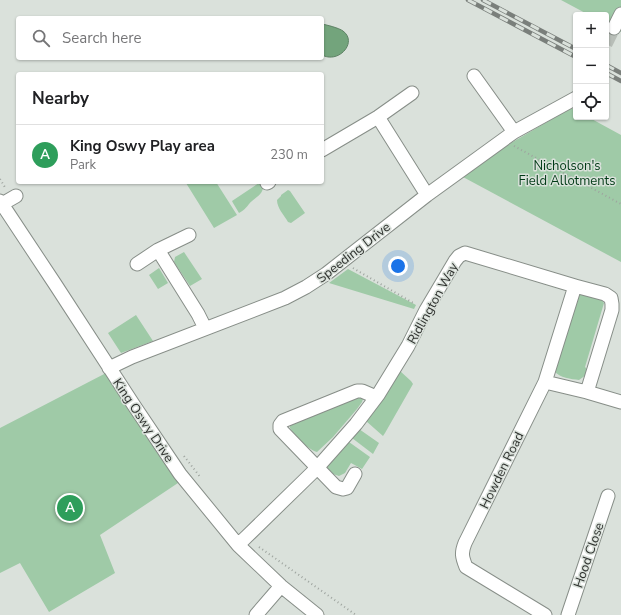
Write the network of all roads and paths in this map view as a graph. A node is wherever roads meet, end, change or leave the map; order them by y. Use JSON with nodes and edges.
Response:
{"nodes":[{"id":1,"x":621,"y":14,"type":"edge"},
{"id":2,"x":614,"y":28,"type":"tunnel mouth"},
{"id":3,"x":474,"y":76,"type":"dead end"},
{"id":4,"x":412,"y":93,"type":"dead end"},
{"id":5,"x":573,"y":100,"type":"edge"},
{"id":6,"x":378,"y":117,"type":"junction"},
{"id":7,"x":514,"y":132,"type":"junction"},
{"id":8,"x":502,"y":140,"type":"junction"},
{"id":9,"x":324,"y":149,"type":"edge"},
{"id":10,"x":427,"y":194,"type":"junction"},
{"id":11,"x":16,"y":196,"type":"dead end"},
{"id":12,"x":1,"y":203,"type":"edge"},
{"id":13,"x":621,"y":204,"type":"edge"},
{"id":14,"x":189,"y":235,"type":"dead end"},
{"id":15,"x":158,"y":250,"type":"junction"},
{"id":16,"x":342,"y":262,"type":"junction"},
{"id":17,"x":137,"y":264,"type":"dead end"},
{"id":18,"x":575,"y":286,"type":"junction"},
{"id":19,"x":426,"y":310,"type":"junction"},
{"id":20,"x":205,"y":328,"type":"junction"},
{"id":21,"x":109,"y":368,"type":"junction"},
{"id":22,"x":545,"y":382,"type":"junction"},
{"id":23,"x":587,"y":392,"type":"junction"},
{"id":24,"x":376,"y":397,"type":"junction"},
{"id":25,"x":621,"y":402,"type":"edge"},
{"id":26,"x":180,"y":450,"type":"dead end"},
{"id":27,"x":317,"y":468,"type":"junction"},
{"id":28,"x":355,"y":474,"type":"dead end"},
{"id":29,"x":203,"y":481,"type":"dead end"},
{"id":30,"x":608,"y":496,"type":"dead end"},
{"id":31,"x":242,"y":541,"type":"junction"},
{"id":32,"x":281,"y":586,"type":"junction"},
{"id":33,"x":256,"y":615,"type":"edge"},
{"id":34,"x":317,"y":615,"type":"edge"},
{"id":35,"x":356,"y":615,"type":"edge"},
{"id":36,"x":545,"y":615,"type":"edge"},
{"id":37,"x":568,"y":615,"type":"edge"}],
"edges":[{"from":1,"to":2,"type":"street"},
{"from":3,"to":7,"type":"street"},
{"from":4,"to":6,"type":"street"},
{"from":5,"to":7,"type":"street","name":"Speeding Drive"},
{"from":6,"to":9,"type":"street"},
{"from":6,"to":10,"type":"street"},
{"from":7,"to":8,"type":"street","name":"Speeding Drive"},
{"from":8,"to":10,"type":"street","name":"Speeding Drive"},
{"from":8,"to":13,"type":"path"},
{"from":10,"to":16,"type":"street","name":"Speeding Drive"},
{"from":11,"to":12,"type":"street"},
{"from":12,"to":21,"type":"street","name":"King Oswy Drive"},
{"from":14,"to":15,"type":"street"},
{"from":15,"to":17,"type":"street"},
{"from":15,"to":20,"type":"street"},
{"from":16,"to":19,"type":"path"},
{"from":16,"to":20,"type":"street","name":"Speeding Drive"},
{"from":18,"to":19,"type":"street","name":"Ridlington Way"},
{"from":18,"to":22,"type":"street","name":"Howden Road"},
{"from":18,"to":23,"type":"street","name":"Ridlington Way"},
{"from":19,"to":24,"type":"street","name":"Ridlington Way"},
{"from":20,"to":21,"type":"street","name":"Speeding Drive"},
{"from":21,"to":31,"type":"street","name":"King Oswy Drive"},
{"from":22,"to":23,"type":"street"},
{"from":22,"to":36,"type":"street","name":"Howden Road"},
{"from":23,"to":25,"type":"street"},
{"from":24,"to":27,"type":"street","name":"Ridlington Way"},
{"from":24,"to":27,"type":"street"},
{"from":26,"to":29,"type":"path"},
{"from":27,"to":28,"type":"street"},
{"from":27,"to":31,"type":"street","name":"Ridlington Way"},
{"from":30,"to":37,"type":"street","name":"Hood Close"},
{"from":31,"to":32,"type":"street","name":"King Oswy Drive"},
{"from":31,"to":35,"type":"path"},
{"from":32,"to":33,"type":"street"},
{"from":32,"to":34,"type":"street","name":"King Oswy Drive"}]}
